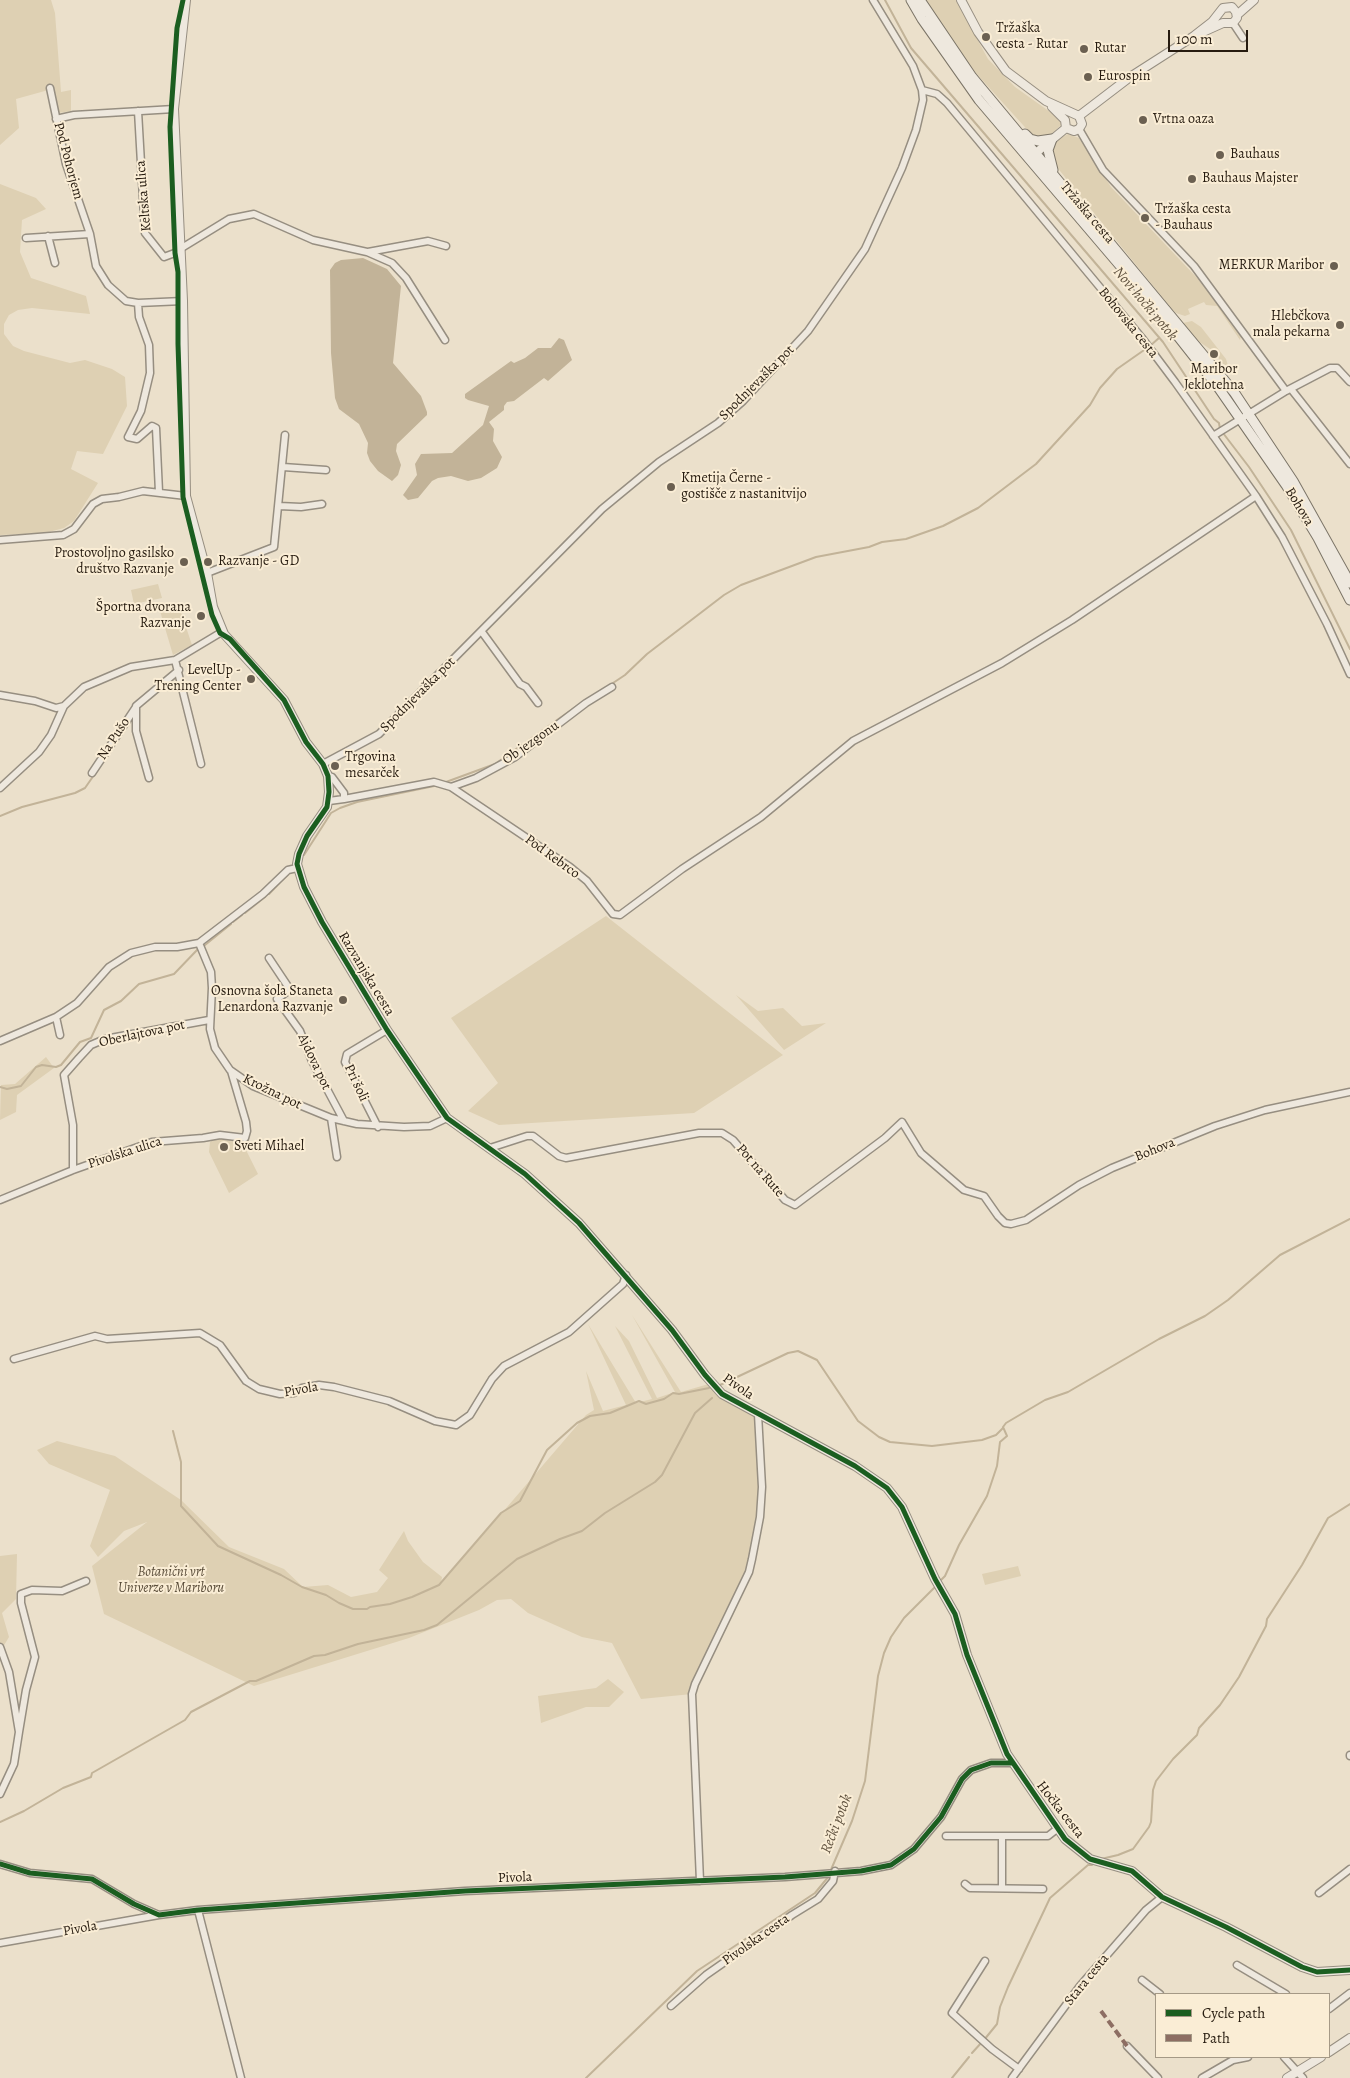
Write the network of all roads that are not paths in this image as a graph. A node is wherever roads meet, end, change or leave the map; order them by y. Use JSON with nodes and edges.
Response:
{"nodes":[{"id":1,"x":186,"y":0,"type":"edge"},
{"id":2,"x":873,"y":0,"type":"edge"},
{"id":3,"x":911,"y":0,"type":"edge"},
{"id":4,"x":920,"y":0,"type":"edge"},
{"id":5,"x":961,"y":0,"type":"edge"},
{"id":6,"x":1253,"y":0,"type":"edge"},
{"id":7,"x":1232,"y":7,"type":"junction"},
{"id":8,"x":1219,"y":14,"type":"junction"},
{"id":9,"x":1237,"y":15,"type":"junction"},
{"id":10,"x":1223,"y":23,"type":"junction"},
{"id":11,"x":1233,"y":23,"type":"junction"},
{"id":12,"x":1194,"y":36,"type":"junction"},
{"id":13,"x":1243,"y":38,"type":"dead end"},
{"id":14,"x":50,"y":88,"type":"dead end"},
{"id":15,"x":922,"y":90,"type":"junction"},
{"id":16,"x":1046,"y":101,"type":"junction"},
{"id":17,"x":174,"y":109,"type":"junction"},
{"id":18,"x":138,"y":111,"type":"junction"},
{"id":19,"x":1071,"y":114,"type":"junction"},
{"id":20,"x":1080,"y":116,"type":"junction"},
{"id":21,"x":56,"y":119,"type":"junction"},
{"id":22,"x":1008,"y":121,"type":"junction"},
{"id":23,"x":1065,"y":124,"type":"junction"},
{"id":24,"x":1079,"y":129,"type":"junction"},
{"id":25,"x":1052,"y":139,"type":"junction"},
{"id":26,"x":1036,"y":153,"type":"junction"},
{"id":27,"x":1029,"y":160,"type":"junction"},
{"id":28,"x":1053,"y":173,"type":"junction"},
{"id":29,"x":90,"y":234,"type":"junction"},
{"id":30,"x":48,"y":236,"type":"junction"},
{"id":31,"x":26,"y":238,"type":"dead end"},
{"id":32,"x":446,"y":246,"type":"dead end"},
{"id":33,"x":180,"y":250,"type":"junction"},
{"id":34,"x":367,"y":252,"type":"junction"},
{"id":35,"x":55,"y":263,"type":"dead end"},
{"id":36,"x":183,"y":301,"type":"junction"},
{"id":37,"x":138,"y":303,"type":"junction"},
{"id":38,"x":445,"y":340,"type":"dead end"},
{"id":39,"x":1350,"y":382,"type":"edge"},
{"id":40,"x":1289,"y":390,"type":"junction"},
{"id":41,"x":1249,"y":413,"type":"junction"},
{"id":42,"x":1240,"y":418,"type":"junction"},
{"id":43,"x":285,"y":435,"type":"dead end"},
{"id":44,"x":1214,"y":435,"type":"junction"},
{"id":45,"x":1350,"y":464,"type":"edge"},
{"id":46,"x":282,"y":467,"type":"junction"},
{"id":47,"x":326,"y":470,"type":"dead end"},
{"id":48,"x":159,"y":492,"type":"junction"},
{"id":49,"x":186,"y":496,"type":"junction"},
{"id":50,"x":1256,"y":496,"type":"junction"},
{"id":51,"x":322,"y":504,"type":"dead end"},
{"id":52,"x":279,"y":506,"type":"junction"},
{"id":53,"x":0,"y":540,"type":"edge"},
{"id":54,"x":207,"y":573,"type":"junction"},
{"id":55,"x":1350,"y":583,"type":"edge"},
{"id":56,"x":1350,"y":600,"type":"edge"},
{"id":57,"x":482,"y":632,"type":"junction"},
{"id":58,"x":222,"y":634,"type":"junction"},
{"id":59,"x":175,"y":660,"type":"junction"},
{"id":60,"x":179,"y":670,"type":"junction"},
{"id":61,"x":1350,"y":674,"type":"edge"},
{"id":62,"x":612,"y":687,"type":"dead end"},
{"id":63,"x":0,"y":695,"type":"edge"},
{"id":64,"x":538,"y":704,"type":"dead end"},
{"id":65,"x":64,"y":706,"type":"junction"},
{"id":66,"x":136,"y":706,"type":"junction"},
{"id":67,"x":202,"y":764,"type":"dead end"},
{"id":68,"x":323,"y":764,"type":"junction"},
{"id":69,"x":92,"y":773,"type":"dead end"},
{"id":70,"x":328,"y":776,"type":"junction"},
{"id":71,"x":149,"y":778,"type":"dead end"},
{"id":72,"x":445,"y":785,"type":"junction"},
{"id":73,"x":0,"y":788,"type":"edge"},
{"id":74,"x":344,"y":799,"type":"junction"},
{"id":75,"x":329,"y":801,"type":"junction"},
{"id":76,"x":298,"y":868,"type":"junction"},
{"id":77,"x":199,"y":943,"type":"junction"},
{"id":78,"x":269,"y":958,"type":"dead end"},
{"id":79,"x":56,"y":1018,"type":"junction"},
{"id":80,"x":209,"y":1020,"type":"junction"},
{"id":81,"x":387,"y":1030,"type":"junction"},
{"id":82,"x":60,"y":1035,"type":"dead end"},
{"id":83,"x":0,"y":1041,"type":"edge"},
{"id":84,"x":230,"y":1070,"type":"junction"},
{"id":85,"x":1350,"y":1092,"type":"edge"},
{"id":86,"x":331,"y":1118,"type":"junction"},
{"id":87,"x":447,"y":1118,"type":"junction"},
{"id":88,"x":344,"y":1121,"type":"junction"},
{"id":89,"x":378,"y":1127,"type":"junction"},
{"id":90,"x":490,"y":1148,"type":"junction"},
{"id":91,"x":337,"y":1157,"type":"dead end"},
{"id":92,"x":73,"y":1170,"type":"junction"},
{"id":93,"x":984,"y":1196,"type":"joint"},
{"id":94,"x":0,"y":1200,"type":"edge"},
{"id":95,"x":626,"y":1275,"type":"junction"},
{"id":96,"x":14,"y":1359,"type":"dead end"},
{"id":97,"x":758,"y":1414,"type":"junction"},
{"id":98,"x":935,"y":1579,"type":"joint"},
{"id":99,"x":86,"y":1580,"type":"dead end"},
{"id":100,"x":0,"y":1647,"type":"edge"},
{"id":101,"x":19,"y":1732,"type":"junction"},
{"id":102,"x":1013,"y":1763,"type":"junction"},
{"id":103,"x":0,"y":1794,"type":"edge"},
{"id":104,"x":1057,"y":1829,"type":"junction"},
{"id":105,"x":946,"y":1836,"type":"dead end"},
{"id":106,"x":1002,"y":1836,"type":"junction"},
{"id":107,"x":0,"y":1864,"type":"edge"},
{"id":108,"x":1350,"y":1869,"type":"edge"},
{"id":109,"x":834,"y":1871,"type":"junction"},
{"id":110,"x":700,"y":1881,"type":"junction"},
{"id":111,"x":965,"y":1884,"type":"dead end"},
{"id":112,"x":1002,"y":1888,"type":"junction"},
{"id":113,"x":1043,"y":1889,"type":"dead end"},
{"id":114,"x":1319,"y":1893,"type":"dead end"},
{"id":115,"x":1162,"y":1897,"type":"junction"},
{"id":116,"x":198,"y":1910,"type":"junction"},
{"id":117,"x":159,"y":1915,"type":"junction"},
{"id":118,"x":0,"y":1943,"type":"edge"},
{"id":119,"x":985,"y":1961,"type":"dead end"},
{"id":120,"x":1236,"y":1965,"type":"dead end"},
{"id":121,"x":1350,"y":1970,"type":"edge"},
{"id":122,"x":1142,"y":1980,"type":"dead end"},
{"id":123,"x":1159,"y":1993,"type":"edge"},
{"id":124,"x":1284,"y":1993,"type":"edge"},
{"id":125,"x":1350,"y":1993,"type":"edge"},
{"id":126,"x":671,"y":2006,"type":"dead end"},
{"id":127,"x":1330,"y":2008,"type":"edge"},
{"id":128,"x":1350,"y":2038,"type":"edge"},
{"id":129,"x":1127,"y":2046,"type":"dead end"},
{"id":130,"x":1330,"y":2051,"type":"edge"},
{"id":131,"x":1232,"y":2058,"type":"edge"},
{"id":132,"x":1285,"y":2058,"type":"edge"},
{"id":133,"x":1318,"y":2058,"type":"edge"},
{"id":134,"x":1019,"y":2068,"type":"junction"},
{"id":135,"x":1297,"y":2072,"type":"junction"},
{"id":136,"x":241,"y":2078,"type":"edge"},
{"id":137,"x":1012,"y":2078,"type":"edge"},
{"id":138,"x":1158,"y":2078,"type":"edge"},
{"id":139,"x":1202,"y":2078,"type":"edge"},
{"id":140,"x":1287,"y":2078,"type":"edge"},
{"id":141,"x":1303,"y":2078,"type":"edge"}],
"edges":[{"from":1,"to":17,"type":"street"},
{"from":2,"to":15,"type":"street"},
{"from":3,"to":27,"type":"main road","name":"Tržaška cesta"},
{"from":4,"to":22,"type":"main road","name":"Tržaška cesta"},
{"from":5,"to":16,"type":"street"},
{"from":6,"to":7,"type":"street"},
{"from":6,"to":9,"type":"street"},
{"from":7,"to":8,"type":"street"},
{"from":7,"to":9,"type":"street"},
{"from":8,"to":10,"type":"street"},
{"from":8,"to":12,"type":"street"},
{"from":9,"to":11,"type":"street"},
{"from":10,"to":11,"type":"street"},
{"from":10,"to":12,"type":"street"},
{"from":11,"to":13,"type":"street"},
{"from":12,"to":20,"type":"street"},
{"from":14,"to":21,"type":"street","name":"Pod Pohorjem"},
{"from":15,"to":44,"type":"street","name":"Bohovska cesta"},
{"from":15,"to":57,"type":"street","name":"Spodnjevaška pot"},
{"from":16,"to":19,"type":"street"},
{"from":16,"to":23,"type":"street"},
{"from":17,"to":18,"type":"street"},
{"from":17,"to":33,"type":"street"},
{"from":18,"to":21,"type":"street"},
{"from":18,"to":33,"type":"street","name":"Keltska ulica"},
{"from":19,"to":20,"type":"street"},
{"from":19,"to":23,"type":"street"},
{"from":20,"to":24,"type":"street"},
{"from":21,"to":29,"type":"street","name":"Pod Pohorjem"},
{"from":22,"to":25,"type":"main road"},
{"from":22,"to":26,"type":"main road","name":"Tržaška cesta"},
{"from":23,"to":24,"type":"street"},
{"from":23,"to":25,"type":"street"},
{"from":24,"to":40,"type":"street"},
{"from":25,"to":26,"type":"street"},
{"from":25,"to":28,"type":"main road"},
{"from":26,"to":27,"type":"street"},
{"from":26,"to":28,"type":"main road","name":"Tržaška cesta"},
{"from":27,"to":42,"type":"main road","name":"Tržaška cesta"},
{"from":28,"to":41,"type":"main road","name":"Tržaška cesta"},
{"from":29,"to":30,"type":"street"},
{"from":29,"to":37,"type":"street","name":"Pod Pohorjem"},
{"from":30,"to":31,"type":"street"},
{"from":30,"to":35,"type":"street"},
{"from":32,"to":34,"type":"street"},
{"from":33,"to":34,"type":"street"},
{"from":33,"to":36,"type":"street"},
{"from":34,"to":38,"type":"street"},
{"from":36,"to":37,"type":"street","name":"Pod Pohorjem"},
{"from":36,"to":49,"type":"street"},
{"from":37,"to":48,"type":"street"},
{"from":39,"to":40,"type":"street"},
{"from":40,"to":41,"type":"street"},
{"from":40,"to":45,"type":"street"},
{"from":41,"to":42,"type":"street"},
{"from":41,"to":55,"type":"main road","name":"Bohova"},
{"from":42,"to":44,"type":"street"},
{"from":42,"to":56,"type":"main road","name":"Bohova"},
{"from":43,"to":46,"type":"street"},
{"from":44,"to":50,"type":"street","name":"Bohovska cesta"},
{"from":46,"to":47,"type":"street"},
{"from":46,"to":52,"type":"street"},
{"from":48,"to":49,"type":"street"},
{"from":48,"to":53,"type":"street"},
{"from":49,"to":54,"type":"street"},
{"from":50,"to":61,"type":"street","name":"Bohovska cesta"},
{"from":50,"to":72,"type":"street","name":"Pod Rebrco"},
{"from":51,"to":52,"type":"street"},
{"from":52,"to":54,"type":"street"},
{"from":54,"to":58,"type":"street"},
{"from":57,"to":64,"type":"street"},
{"from":57,"to":68,"type":"street","name":"Spodnjevaška pot"},
{"from":58,"to":59,"type":"street"},
{"from":58,"to":68,"type":"street"},
{"from":59,"to":60,"type":"street"},
{"from":59,"to":65,"type":"street"},
{"from":60,"to":66,"type":"street","name":"Na Pušo"},
{"from":60,"to":67,"type":"street"},
{"from":62,"to":72,"type":"street","name":"Ob jezgonu"},
{"from":63,"to":65,"type":"street"},
{"from":65,"to":73,"type":"street"},
{"from":66,"to":69,"type":"street","name":"Na Pušo"},
{"from":66,"to":71,"type":"street"},
{"from":68,"to":70,"type":"street"},
{"from":70,"to":74,"type":"street"},
{"from":70,"to":75,"type":"street"},
{"from":72,"to":74,"type":"street","name":"Ob jezgonu"},
{"from":74,"to":75,"type":"street"},
{"from":75,"to":76,"type":"street"},
{"from":76,"to":77,"type":"street"},
{"from":76,"to":81,"type":"street","name":"Razvanjska cesta"},
{"from":77,"to":79,"type":"street"},
{"from":77,"to":80,"type":"street","name":"Krožna pot"},
{"from":78,"to":88,"type":"street","name":"Ajdova pot"},
{"from":79,"to":82,"type":"street"},
{"from":79,"to":83,"type":"street"},
{"from":80,"to":84,"type":"street","name":"Krožna pot"},
{"from":80,"to":92,"type":"street","name":"Oberlajtova pot"},
{"from":81,"to":87,"type":"street","name":"Razvanjska cesta"},
{"from":81,"to":89,"type":"street","name":"Pri šoli"},
{"from":84,"to":86,"type":"street","name":"Krožna pot"},
{"from":84,"to":92,"type":"street","name":"Pivolska ulica"},
{"from":85,"to":93,"type":"street","name":"Bohova"},
{"from":86,"to":88,"type":"street","name":"Krožna pot"},
{"from":86,"to":91,"type":"street"},
{"from":87,"to":89,"type":"street","name":"Krožna pot"},
{"from":87,"to":90,"type":"street","name":"Razvanjska cesta"},
{"from":88,"to":89,"type":"street","name":"Krožna pot"},
{"from":90,"to":93,"type":"street","name":"Pot na Rute"},
{"from":90,"to":95,"type":"street","name":"Razvanjska cesta"},
{"from":92,"to":94,"type":"street","name":"Pivolska ulica"},
{"from":95,"to":96,"type":"street","name":"Pivola"},
{"from":95,"to":97,"type":"street","name":"Pivola"},
{"from":97,"to":98,"type":"street","name":"Pivola"},
{"from":97,"to":110,"type":"street","name":"Pivola"},
{"from":98,"to":102,"type":"street","name":"Hočka cesta"},
{"from":99,"to":101,"type":"street"},
{"from":100,"to":101,"type":"street"},
{"from":101,"to":103,"type":"street"},
{"from":102,"to":104,"type":"street","name":"Hočka cesta"},
{"from":102,"to":109,"type":"street"},
{"from":104,"to":106,"type":"street","name":"Hočka cesta"},
{"from":104,"to":115,"type":"street","name":"Hočka cesta"},
{"from":105,"to":106,"type":"street","name":"Hočka cesta"},
{"from":106,"to":112,"type":"street"},
{"from":107,"to":117,"type":"street"},
{"from":108,"to":114,"type":"street"},
{"from":109,"to":110,"type":"street","name":"Pivola"},
{"from":109,"to":126,"type":"street","name":"Pivolska cesta"},
{"from":110,"to":116,"type":"street","name":"Pivola"},
{"from":111,"to":112,"type":"street"},
{"from":112,"to":113,"type":"street"},
{"from":115,"to":121,"type":"street","name":"Hočka cesta"},
{"from":115,"to":134,"type":"street","name":"Stara cesta"},
{"from":116,"to":117,"type":"street","name":"Pivola"},
{"from":116,"to":136,"type":"street"},
{"from":117,"to":118,"type":"street","name":"Pivola"},
{"from":119,"to":134,"type":"street"},
{"from":120,"to":124,"type":"street"},
{"from":122,"to":123,"type":"street"},
{"from":125,"to":127,"type":"street"},
{"from":128,"to":130,"type":"street"},
{"from":129,"to":138,"type":"street"},
{"from":131,"to":139,"type":"street"},
{"from":132,"to":135,"type":"street"},
{"from":133,"to":135,"type":"street"},
{"from":134,"to":137,"type":"street","name":"Stara cesta"},
{"from":135,"to":140,"type":"street"},
{"from":135,"to":141,"type":"street"}]}
